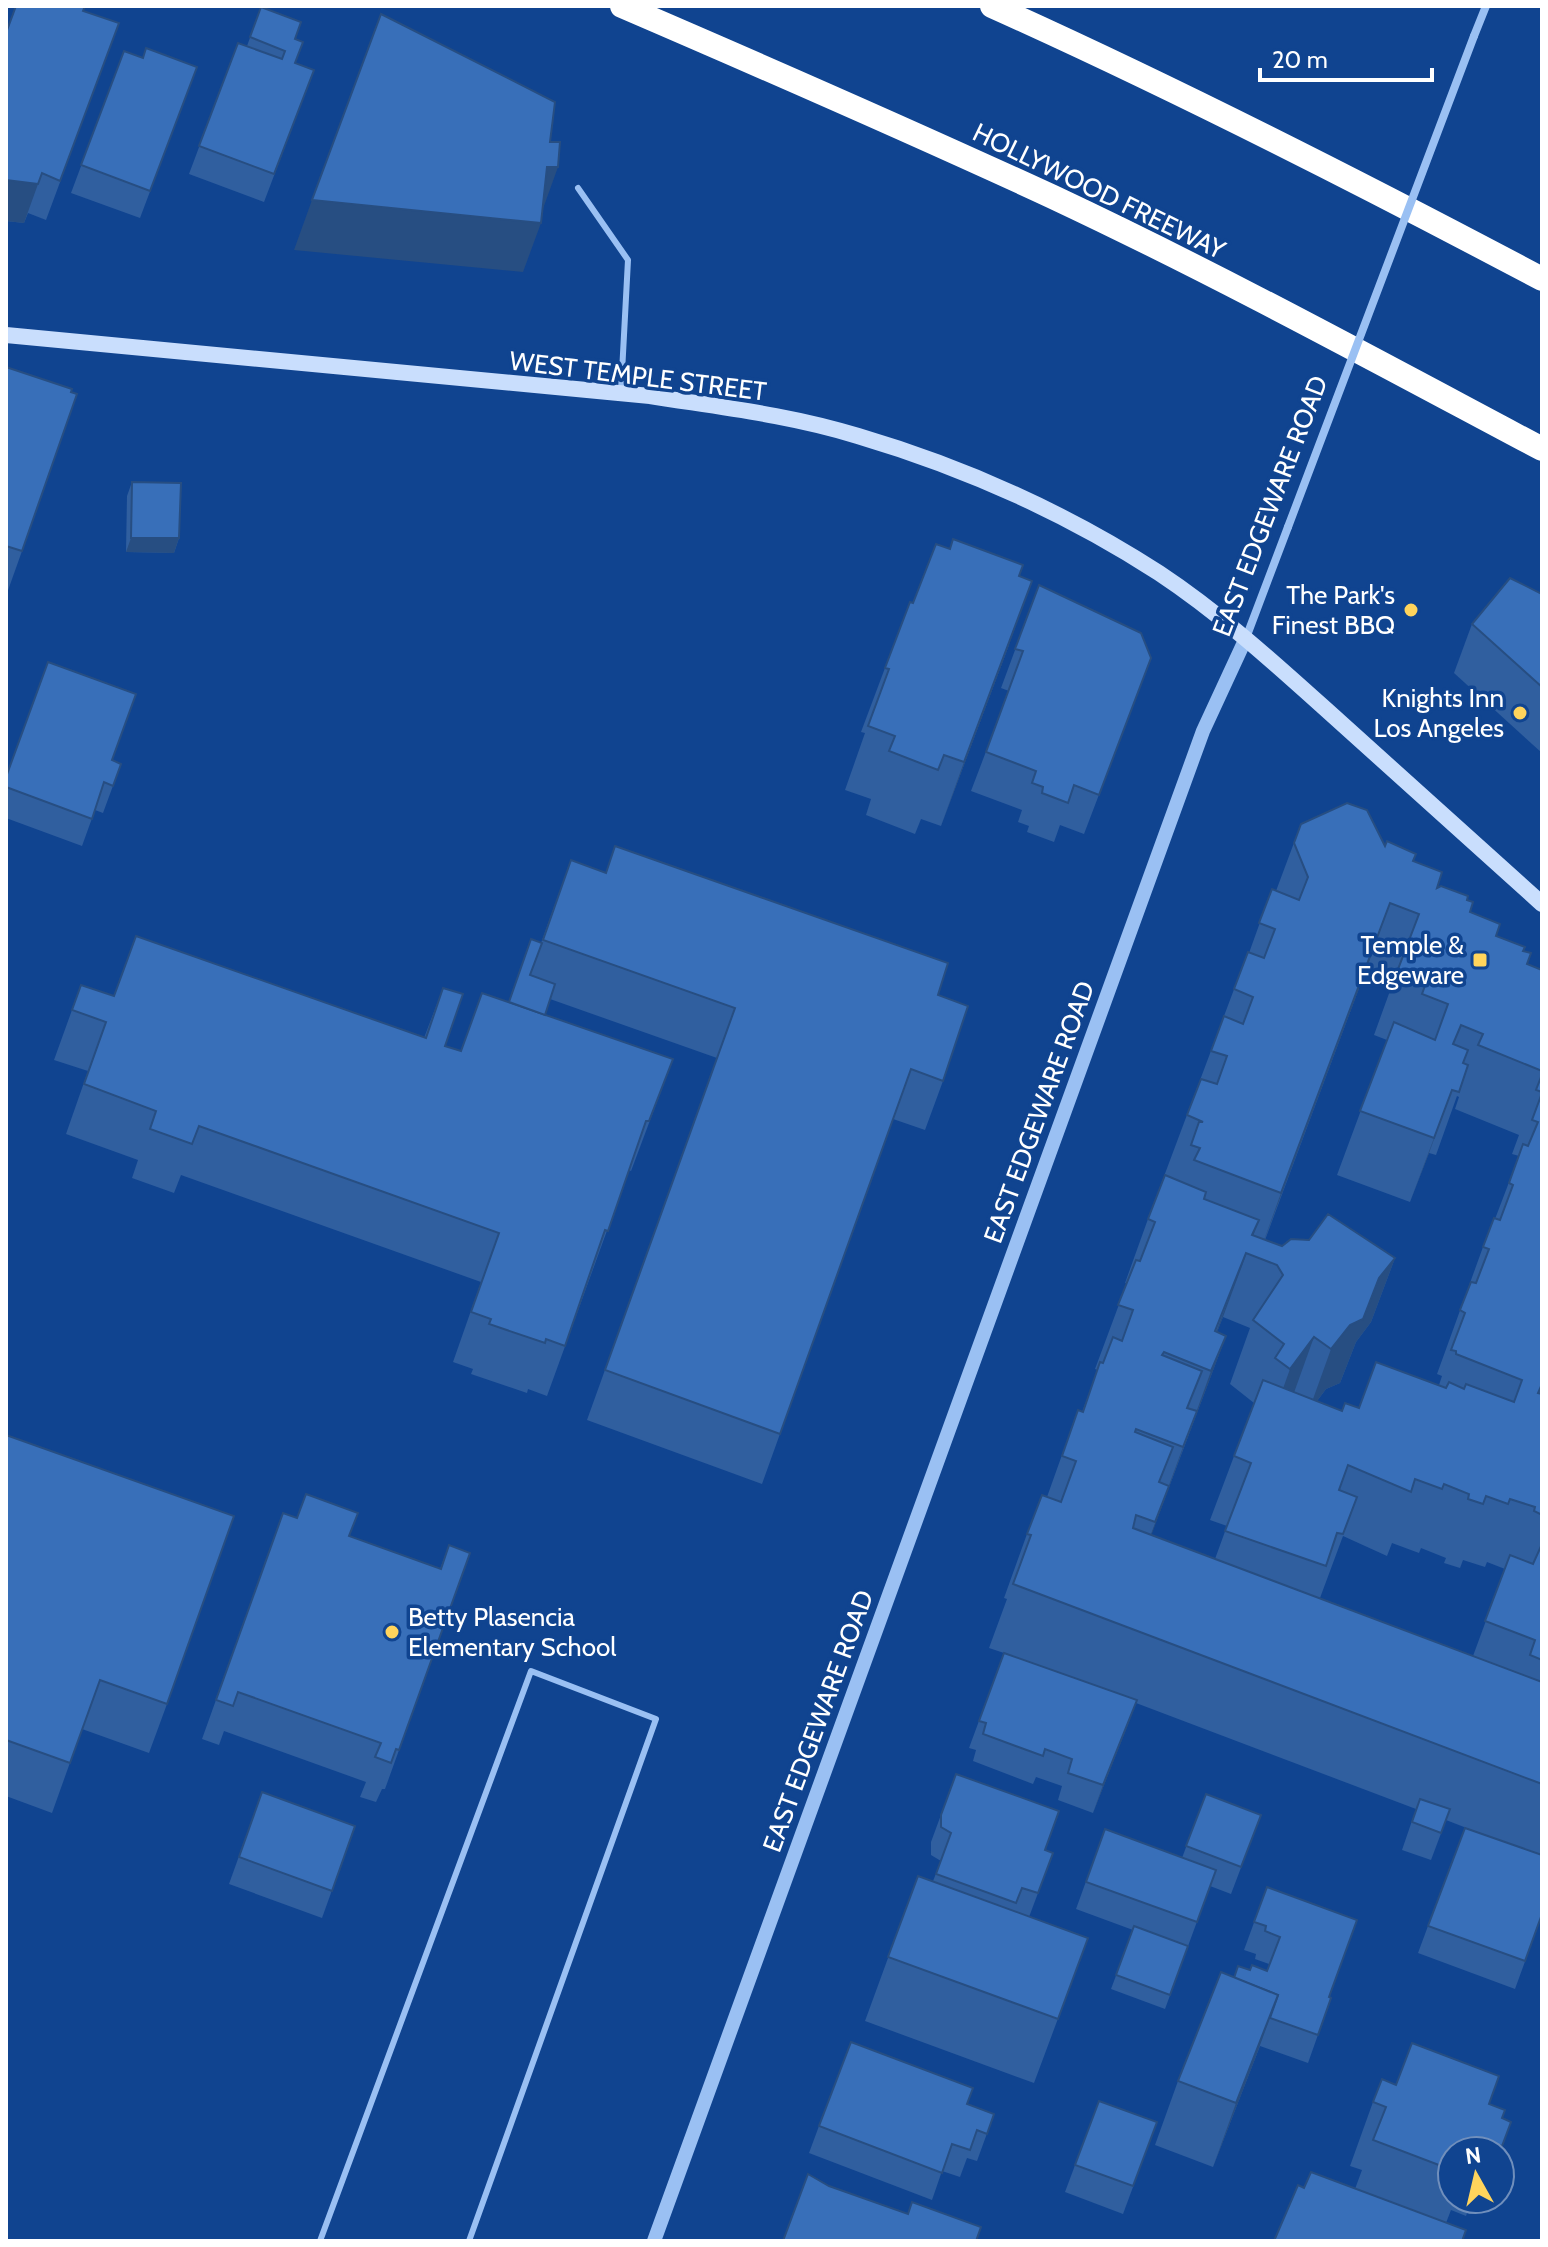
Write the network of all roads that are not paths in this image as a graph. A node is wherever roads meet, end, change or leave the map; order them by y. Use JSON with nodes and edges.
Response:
{"nodes":[{"id":1,"x":622,"y":6,"type":"edge"},
{"id":2,"x":992,"y":6,"type":"edge"},
{"id":3,"x":1486,"y":6,"type":"edge"},
{"id":4,"x":578,"y":188,"type":"dead end"},
{"id":5,"x":1542,"y":279,"type":"edge"},
{"id":6,"x":6,"y":335,"type":"edge"},
{"id":7,"x":621,"y":395,"type":"junction"},
{"id":8,"x":1542,"y":449,"type":"edge"},
{"id":9,"x":1246,"y":638,"type":"junction"},
{"id":10,"x":1542,"y":904,"type":"edge"},
{"id":11,"x":320,"y":2241,"type":"edge"},
{"id":12,"x":469,"y":2241,"type":"edge"},
{"id":13,"x":654,"y":2241,"type":"edge"}],
"edges":[{"from":1,"to":8,"type":"highway","name":"HOLLYWOOD FREEWAY"},
{"from":2,"to":5,"type":"highway"},
{"from":3,"to":9,"type":"street","name":"EAST EDGEWARE ROAD","bridge":true},
{"from":4,"to":7,"type":"lane"},
{"from":6,"to":7,"type":"main road","name":"WEST TEMPLE STREET"},
{"from":7,"to":9,"type":"main road","name":"WEST TEMPLE STREET"},
{"from":9,"to":10,"type":"main road","name":"WEST TEMPLE STREET"},
{"from":9,"to":13,"type":"street","name":"EAST EDGEWARE ROAD"},
{"from":11,"to":12,"type":"lane"}]}
